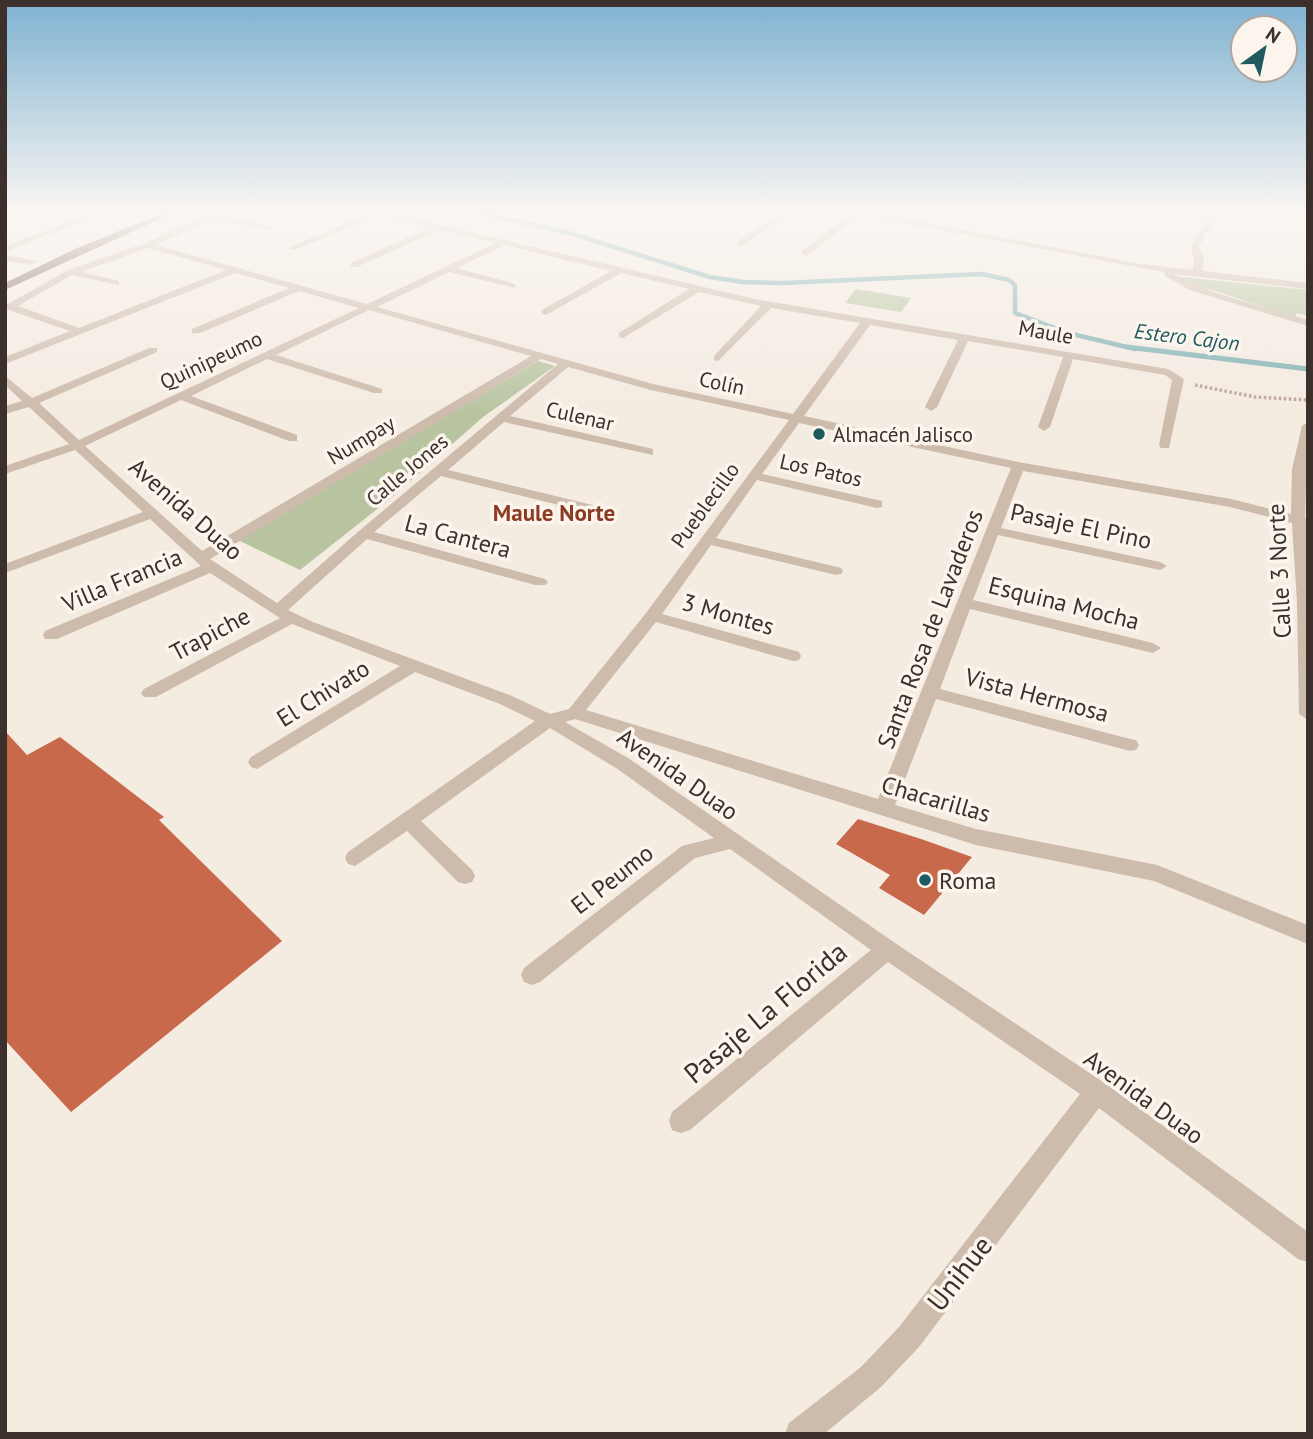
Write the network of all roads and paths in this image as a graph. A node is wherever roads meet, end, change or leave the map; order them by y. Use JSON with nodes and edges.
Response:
{"nodes":[{"id":1,"x":21,"y":279,"type":"edge"},
{"id":2,"x":59,"y":279,"type":"edge"},
{"id":3,"x":100,"y":279,"type":"edge"},
{"id":4,"x":210,"y":279,"type":"edge"},
{"id":5,"x":272,"y":279,"type":"edge"},
{"id":6,"x":427,"y":279,"type":"edge"},
{"id":7,"x":486,"y":279,"type":"edge"},
{"id":8,"x":604,"y":279,"type":"edge"},
{"id":9,"x":654,"y":279,"type":"edge"},
{"id":10,"x":1173,"y":279,"type":"edge"},
{"id":11,"x":1245,"y":279,"type":"edge"},
{"id":12,"x":116,"y":283,"type":"dead end"},
{"id":13,"x":512,"y":286,"type":"dead end"},
{"id":14,"x":1308,"y":286,"type":"edge"},
{"id":15,"x":5,"y":287,"type":"edge"},
{"id":16,"x":299,"y":287,"type":"junction"},
{"id":17,"x":696,"y":289,"type":"junction"},
{"id":18,"x":769,"y":304,"type":"junction"},
{"id":19,"x":368,"y":307,"type":"junction"},
{"id":20,"x":546,"y":312,"type":"dead end"},
{"id":21,"x":867,"y":321,"type":"junction"},
{"id":22,"x":1308,"y":323,"type":"edge"},
{"id":23,"x":79,"y":331,"type":"junction"},
{"id":24,"x":196,"y":331,"type":"dead end"},
{"id":25,"x":623,"y":335,"type":"dead end"},
{"id":26,"x":965,"y":337,"type":"junction"},
{"id":27,"x":153,"y":350,"type":"dead end"},
{"id":28,"x":266,"y":355,"type":"junction"},
{"id":29,"x":1069,"y":355,"type":"junction"},
{"id":30,"x":539,"y":356,"type":"junction"},
{"id":31,"x":718,"y":358,"type":"dead end"},
{"id":32,"x":5,"y":361,"type":"edge"},
{"id":33,"x":565,"y":364,"type":"junction"},
{"id":34,"x":1176,"y":376,"type":"junction"},
{"id":35,"x":5,"y":379,"type":"edge"},
{"id":36,"x":378,"y":391,"type":"dead end"},
{"id":37,"x":181,"y":396,"type":"junction"},
{"id":38,"x":1308,"y":400,"type":"edge"},
{"id":39,"x":32,"y":402,"type":"junction"},
{"id":40,"x":931,"y":407,"type":"dead end"},
{"id":41,"x":5,"y":410,"type":"edge"},
{"id":42,"x":502,"y":418,"type":"junction"},
{"id":43,"x":796,"y":419,"type":"junction"},
{"id":44,"x":1308,"y":426,"type":"edge"},
{"id":45,"x":1044,"y":427,"type":"dead end"},
{"id":46,"x":293,"y":438,"type":"dead end"},
{"id":47,"x":77,"y":444,"type":"junction"},
{"id":48,"x":1165,"y":445,"type":"dead end"},
{"id":49,"x":649,"y":452,"type":"dead end"},
{"id":50,"x":1018,"y":466,"type":"junction"},
{"id":51,"x":5,"y":470,"type":"edge"},
{"id":52,"x":438,"y":471,"type":"junction"},
{"id":53,"x":755,"y":476,"type":"junction"},
{"id":54,"x":877,"y":504,"type":"dead end"},
{"id":55,"x":604,"y":512,"type":"dead end"},
{"id":56,"x":152,"y":513,"type":"junction"},
{"id":57,"x":1302,"y":521,"type":"edge"},
{"id":58,"x":992,"y":530,"type":"junction"},
{"id":59,"x":364,"y":534,"type":"junction"},
{"id":60,"x":708,"y":540,"type":"junction"},
{"id":61,"x":207,"y":562,"type":"junction"},
{"id":62,"x":1160,"y":566,"type":"dead end"},
{"id":63,"x":5,"y":569,"type":"edge"},
{"id":64,"x":836,"y":571,"type":"dead end"},
{"id":65,"x":540,"y":582,"type":"dead end"},
{"id":66,"x":1306,"y":600,"type":"edge"},
{"id":67,"x":964,"y":603,"type":"junction"},
{"id":68,"x":285,"y":615,"type":"junction"},
{"id":69,"x":652,"y":616,"type":"junction"},
{"id":70,"x":51,"y":635,"type":"dead end"},
{"id":71,"x":1153,"y":648,"type":"dead end"},
{"id":72,"x":793,"y":656,"type":"dead end"},
{"id":73,"x":414,"y":665,"type":"junction"},
{"id":74,"x":1307,"y":685,"type":"edge"},
{"id":75,"x":931,"y":692,"type":"junction"},
{"id":76,"x":150,"y":693,"type":"dead end"},
{"id":77,"x":575,"y":713,"type":"junction"},
{"id":78,"x":1308,"y":714,"type":"edge"},
{"id":79,"x":549,"y":720,"type":"junction"},
{"id":80,"x":1130,"y":746,"type":"dead end"},
{"id":81,"x":257,"y":762,"type":"dead end"},
{"id":82,"x":884,"y":809,"type":"junction"},
{"id":83,"x":409,"y":821,"type":"junction"},
{"id":84,"x":732,"y":841,"type":"junction"},
{"id":85,"x":355,"y":858,"type":"dead end"},
{"id":86,"x":465,"y":876,"type":"dead end"},
{"id":87,"x":1308,"y":935,"type":"edge"},
{"id":88,"x":887,"y":950,"type":"junction"},
{"id":89,"x":532,"y":975,"type":"dead end"},
{"id":90,"x":1097,"y":1092,"type":"junction"},
{"id":91,"x":681,"y":1121,"type":"dead end"},
{"id":92,"x":1308,"y":1249,"type":"edge"},
{"id":93,"x":800,"y":1434,"type":"edge"}],
"edges":[{"from":1,"to":15,"type":"main road"},
{"from":2,"to":23,"type":"street"},
{"from":3,"to":12,"type":"street"},
{"from":4,"to":23,"type":"street"},
{"from":5,"to":16,"type":"street","name":"Colín"},
{"from":6,"to":19,"type":"street","name":"Quinipeumo"},
{"from":7,"to":13,"type":"street"},
{"from":8,"to":20,"type":"street"},
{"from":9,"to":17,"type":"street","name":"Maule"},
{"from":10,"to":22,"type":"street"},
{"from":11,"to":14,"type":"street"},
{"from":16,"to":19,"type":"street","name":"Colín"},
{"from":16,"to":24,"type":"street"},
{"from":17,"to":18,"type":"street","name":"Maule"},
{"from":17,"to":25,"type":"street"},
{"from":18,"to":21,"type":"street","name":"Maule"},
{"from":18,"to":31,"type":"street"},
{"from":19,"to":28,"type":"street","name":"Quinipeumo"},
{"from":19,"to":30,"type":"street","name":"Colín"},
{"from":21,"to":26,"type":"street","name":"Maule"},
{"from":21,"to":43,"type":"street","name":"Pueblecillo"},
{"from":23,"to":32,"type":"street"},
{"from":26,"to":29,"type":"street","name":"Maule"},
{"from":26,"to":40,"type":"street"},
{"from":27,"to":39,"type":"street"},
{"from":28,"to":36,"type":"street"},
{"from":28,"to":37,"type":"street","name":"Quinipeumo"},
{"from":29,"to":34,"type":"street","name":"Maule"},
{"from":29,"to":45,"type":"street"},
{"from":30,"to":33,"type":"street","name":"Colín"},
{"from":30,"to":61,"type":"street","name":"Numpay"},
{"from":33,"to":42,"type":"street","name":"Calle Jones"},
{"from":33,"to":43,"type":"street","name":"Colín"},
{"from":34,"to":38,"type":"path"},
{"from":34,"to":48,"type":"street"},
{"from":35,"to":39,"type":"street","name":"Avenida Duao"},
{"from":37,"to":46,"type":"street"},
{"from":37,"to":47,"type":"street","name":"Quinipeumo"},
{"from":39,"to":41,"type":"street"},
{"from":39,"to":47,"type":"street","name":"Avenida Duao"},
{"from":42,"to":49,"type":"street","name":"Culenar"},
{"from":42,"to":52,"type":"street","name":"Calle Jones"},
{"from":43,"to":50,"type":"street","name":"Colín"},
{"from":43,"to":53,"type":"street","name":"Pueblecillo"},
{"from":44,"to":57,"type":"street","name":"Calle 3 Norte"},
{"from":47,"to":51,"type":"street","name":"Quinipeumo"},
{"from":47,"to":56,"type":"street","name":"Avenida Duao"},
{"from":50,"to":57,"type":"street","name":"Colín"},
{"from":50,"to":58,"type":"street","name":"Santa Rosa de Lavaderos"},
{"from":52,"to":55,"type":"street"},
{"from":52,"to":59,"type":"street","name":"Calle Jones"},
{"from":53,"to":54,"type":"street","name":"Los Patos"},
{"from":53,"to":60,"type":"street","name":"Pueblecillo"},
{"from":56,"to":61,"type":"street","name":"Avenida Duao"},
{"from":56,"to":63,"type":"street"},
{"from":57,"to":66,"type":"street","name":"Calle 3 Norte"},
{"from":58,"to":62,"type":"street","name":"Pasaje El Pino"},
{"from":58,"to":67,"type":"street","name":"Santa Rosa de Lavaderos"},
{"from":59,"to":65,"type":"street","name":"La Cantera"},
{"from":59,"to":68,"type":"street","name":"Calle Jones"},
{"from":60,"to":64,"type":"street"},
{"from":60,"to":69,"type":"street","name":"Pueblecillo"},
{"from":61,"to":68,"type":"street","name":"Avenida Duao"},
{"from":61,"to":70,"type":"street","name":"Villa Francia"},
{"from":66,"to":74,"type":"street","name":"Calle 3 Norte"},
{"from":67,"to":71,"type":"street","name":"Esquina Mocha"},
{"from":67,"to":75,"type":"street","name":"Santa Rosa de Lavaderos"},
{"from":68,"to":73,"type":"street","name":"Avenida Duao"},
{"from":68,"to":76,"type":"street","name":"Trapiche"},
{"from":69,"to":72,"type":"street","name":"3 Montes"},
{"from":69,"to":77,"type":"street","name":"Pueblecillo"},
{"from":73,"to":79,"type":"street","name":"Avenida Duao"},
{"from":73,"to":81,"type":"street","name":"El Chivato"},
{"from":74,"to":78,"type":"street","name":"Calle 3 Norte"},
{"from":75,"to":80,"type":"street","name":"Vista Hermosa"},
{"from":75,"to":82,"type":"street","name":"Santa Rosa de Lavaderos"},
{"from":77,"to":79,"type":"street"},
{"from":77,"to":82,"type":"street","name":"Chacarillas"},
{"from":79,"to":83,"type":"street"},
{"from":79,"to":84,"type":"street","name":"Avenida Duao"},
{"from":82,"to":87,"type":"street","name":"Chacarillas"},
{"from":83,"to":85,"type":"street"},
{"from":83,"to":86,"type":"street"},
{"from":84,"to":88,"type":"street","name":"Avenida Duao"},
{"from":84,"to":89,"type":"street","name":"El Peumo"},
{"from":88,"to":90,"type":"street","name":"Avenida Duao"},
{"from":88,"to":91,"type":"street","name":"Pasaje La Florida"},
{"from":90,"to":92,"type":"street","name":"Avenida Duao"},
{"from":90,"to":93,"type":"street","name":"Unihue"}]}
